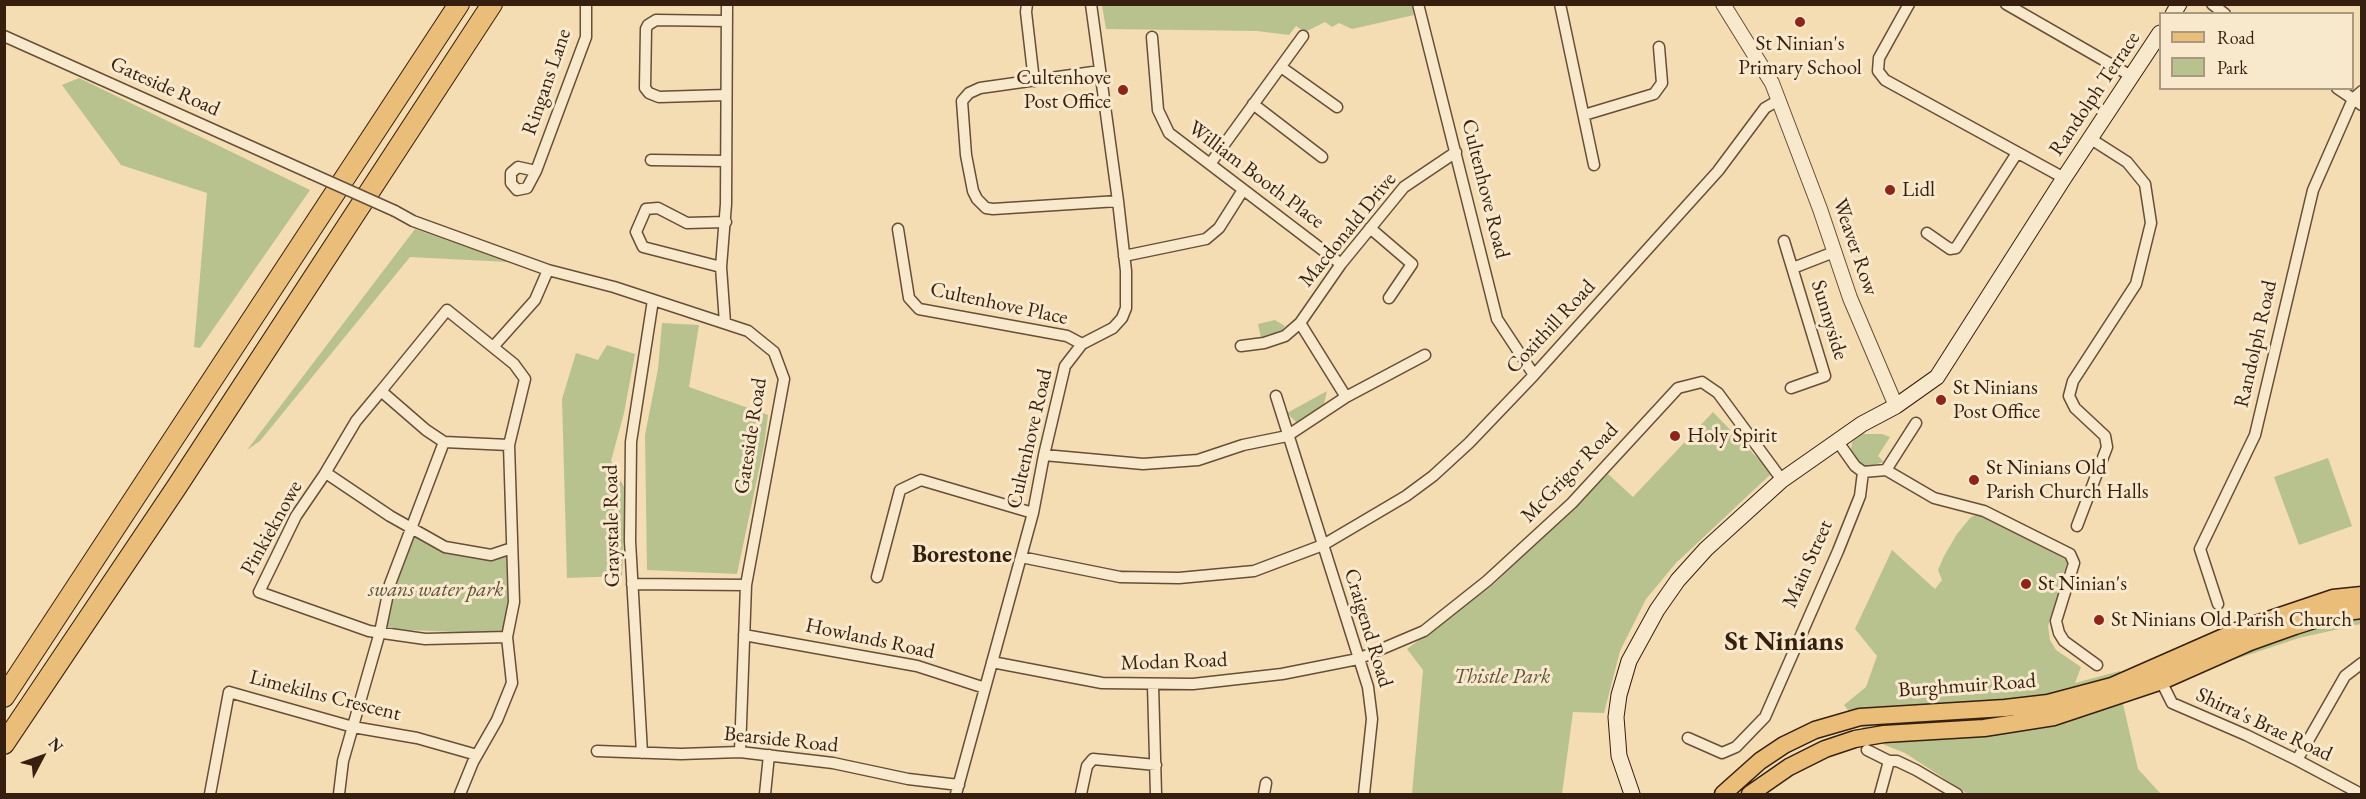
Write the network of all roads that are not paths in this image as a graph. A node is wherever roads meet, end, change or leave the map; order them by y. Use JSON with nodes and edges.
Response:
{"nodes":[{"id":1,"x":459,"y":4,"type":"edge"},
{"id":2,"x":492,"y":4,"type":"edge"},
{"id":3,"x":586,"y":4,"type":"edge"},
{"id":4,"x":727,"y":4,"type":"edge"},
{"id":5,"x":1027,"y":4,"type":"edge"},
{"id":6,"x":1091,"y":4,"type":"edge"},
{"id":7,"x":1418,"y":4,"type":"edge"},
{"id":8,"x":1560,"y":4,"type":"edge"},
{"id":9,"x":1723,"y":4,"type":"edge"},
{"id":10,"x":1909,"y":4,"type":"edge"},
{"id":11,"x":2006,"y":4,"type":"edge"},
{"id":12,"x":727,"y":21,"type":"junction"},
{"id":13,"x":2159,"y":35,"type":"edge"},
{"id":14,"x":4,"y":36,"type":"edge"},
{"id":15,"x":1303,"y":36,"type":"dead end"},
{"id":16,"x":1152,"y":37,"type":"dead end"},
{"id":17,"x":1659,"y":47,"type":"dead end"},
{"id":18,"x":1281,"y":67,"type":"junction"},
{"id":19,"x":1100,"y":71,"type":"junction"},
{"id":20,"x":2133,"y":77,"type":"junction"},
{"id":21,"x":1034,"y":81,"type":"junction"},
{"id":22,"x":2341,"y":90,"type":"edge"},
{"id":23,"x":726,"y":95,"type":"junction"},
{"id":24,"x":2359,"y":98,"type":"edge"},
{"id":25,"x":1777,"y":101,"type":"junction"},
{"id":26,"x":1253,"y":104,"type":"junction"},
{"id":27,"x":1336,"y":107,"type":"dead end"},
{"id":28,"x":1584,"y":115,"type":"junction"},
{"id":29,"x":2091,"y":139,"type":"junction"},
{"id":30,"x":1456,"y":152,"type":"junction"},
{"id":31,"x":2017,"y":153,"type":"junction"},
{"id":32,"x":1322,"y":157,"type":"dead end"},
{"id":33,"x":651,"y":160,"type":"dead end"},
{"id":34,"x":726,"y":161,"type":"junction"},
{"id":35,"x":1210,"y":164,"type":"junction"},
{"id":36,"x":1594,"y":165,"type":"dead end"},
{"id":37,"x":536,"y":171,"type":"dead end"},
{"id":38,"x":2064,"y":178,"type":"junction"},
{"id":39,"x":1243,"y":190,"type":"junction"},
{"id":40,"x":1118,"y":201,"type":"junction"},
{"id":41,"x":726,"y":222,"type":"junction"},
{"id":42,"x":1370,"y":228,"type":"junction"},
{"id":43,"x":898,"y":229,"type":"dead end"},
{"id":44,"x":1927,"y":233,"type":"dead end"},
{"id":45,"x":1784,"y":241,"type":"dead end"},
{"id":46,"x":1834,"y":252,"type":"junction"},
{"id":47,"x":1124,"y":256,"type":"junction"},
{"id":48,"x":1341,"y":264,"type":"junction"},
{"id":49,"x":721,"y":267,"type":"junction"},
{"id":50,"x":1793,"y":268,"type":"junction"},
{"id":51,"x":548,"y":270,"type":"junction"},
{"id":52,"x":1389,"y":298,"type":"dead end"},
{"id":53,"x":653,"y":300,"type":"junction"},
{"id":54,"x":725,"y":323,"type":"junction"},
{"id":55,"x":1300,"y":323,"type":"junction"},
{"id":56,"x":1082,"y":344,"type":"junction"},
{"id":57,"x":1241,"y":346,"type":"dead end"},
{"id":58,"x":493,"y":347,"type":"junction"},
{"id":59,"x":1425,"y":355,"type":"dead end"},
{"id":60,"x":1534,"y":375,"type":"junction"},
{"id":61,"x":1791,"y":388,"type":"dead end"},
{"id":62,"x":381,"y":391,"type":"junction"},
{"id":63,"x":1276,"y":396,"type":"dead end"},
{"id":64,"x":1347,"y":398,"type":"junction"},
{"id":65,"x":1896,"y":406,"type":"junction"},
{"id":66,"x":1916,"y":423,"type":"dead end"},
{"id":67,"x":1287,"y":436,"type":"junction"},
{"id":68,"x":444,"y":442,"type":"junction"},
{"id":69,"x":1838,"y":442,"type":"junction"},
{"id":70,"x":509,"y":445,"type":"junction"},
{"id":71,"x":1044,"y":455,"type":"junction"},
{"id":72,"x":1886,"y":470,"type":"junction"},
{"id":73,"x":1863,"y":472,"type":"junction"},
{"id":74,"x":324,"y":475,"type":"junction"},
{"id":75,"x":1782,"y":480,"type":"junction"},
{"id":76,"x":1033,"y":513,"type":"junction"},
{"id":77,"x":2077,"y":526,"type":"dead end"},
{"id":78,"x":412,"y":528,"type":"junction"},
{"id":79,"x":1323,"y":545,"type":"junction"},
{"id":80,"x":512,"y":548,"type":"junction"},
{"id":81,"x":1021,"y":557,"type":"junction"},
{"id":82,"x":878,"y":578,"type":"dead end"},
{"id":83,"x":632,"y":584,"type":"junction"},
{"id":84,"x":746,"y":585,"type":"junction"},
{"id":85,"x":2361,"y":595,"type":"edge"},
{"id":86,"x":2218,"y":604,"type":"dead end"},
{"id":87,"x":2361,"y":610,"type":"edge"},
{"id":88,"x":380,"y":632,"type":"junction"},
{"id":89,"x":744,"y":635,"type":"junction"},
{"id":90,"x":507,"y":637,"type":"junction"},
{"id":91,"x":1358,"y":659,"type":"junction"},
{"id":92,"x":992,"y":662,"type":"junction"},
{"id":93,"x":2361,"y":663,"type":"edge"},
{"id":94,"x":2097,"y":665,"type":"dead end"},
{"id":95,"x":2158,"y":675,"type":"junction"},
{"id":96,"x":1153,"y":685,"type":"junction"},
{"id":97,"x":986,"y":688,"type":"junction"},
{"id":98,"x":4,"y":697,"type":"edge"},
{"id":99,"x":353,"y":727,"type":"junction"},
{"id":100,"x":1688,"y":738,"type":"dead end"},
{"id":101,"x":4,"y":744,"type":"edge"},
{"id":102,"x":1867,"y":750,"type":"dead end"},
{"id":103,"x":597,"y":751,"type":"dead end"},
{"id":104,"x":740,"y":752,"type":"junction"},
{"id":105,"x":642,"y":753,"type":"junction"},
{"id":106,"x":477,"y":755,"type":"junction"},
{"id":107,"x":769,"y":755,"type":"junction"},
{"id":108,"x":2297,"y":760,"type":"junction"},
{"id":109,"x":1889,"y":761,"type":"junction"},
{"id":110,"x":1156,"y":765,"type":"junction"},
{"id":111,"x":958,"y":790,"type":"edge"},
{"id":112,"x":210,"y":795,"type":"edge"},
{"id":113,"x":339,"y":795,"type":"edge"},
{"id":114,"x":460,"y":795,"type":"edge"},
{"id":115,"x":765,"y":795,"type":"edge"},
{"id":116,"x":1081,"y":795,"type":"edge"},
{"id":117,"x":1156,"y":795,"type":"edge"},
{"id":118,"x":1364,"y":795,"type":"edge"},
{"id":119,"x":1632,"y":795,"type":"edge"},
{"id":120,"x":1723,"y":795,"type":"edge"},
{"id":121,"x":1750,"y":795,"type":"edge"},
{"id":122,"x":1880,"y":795,"type":"edge"},
{"id":123,"x":1957,"y":795,"type":"edge"},
{"id":124,"x":2361,"y":795,"type":"edge"}],
"edges":[{"from":1,"to":98,"type":"highway"},
{"from":2,"to":101,"type":"highway"},
{"from":3,"to":37,"type":"street","name":"Ringans Lane"},
{"from":4,"to":12,"type":"street"},
{"from":5,"to":21,"type":"street"},
{"from":6,"to":19,"type":"street","name":"Cultenhove Road"},
{"from":7,"to":30,"type":"street","name":"Cultenhove Road"},
{"from":8,"to":28,"type":"street"},
{"from":9,"to":25,"type":"street","name":"Weaver Row"},
{"from":10,"to":31,"type":"street"},
{"from":11,"to":20,"type":"street"},
{"from":12,"to":23,"type":"street"},
{"from":12,"to":23,"type":"street"},
{"from":13,"to":20,"type":"main road","name":"Randolph Terrace"},
{"from":14,"to":51,"type":"street","name":"Gateside Road","bridge":true},
{"from":15,"to":18,"type":"street"},
{"from":16,"to":35,"type":"street","name":"William Booth Place"},
{"from":17,"to":28,"type":"street"},
{"from":18,"to":26,"type":"street"},
{"from":18,"to":27,"type":"street"},
{"from":19,"to":21,"type":"street"},
{"from":19,"to":40,"type":"street","name":"Cultenhove Road"},
{"from":20,"to":29,"type":"main road","name":"Randolph Terrace"},
{"from":21,"to":40,"type":"street"},
{"from":22,"to":24,"type":"street"},
{"from":23,"to":34,"type":"street"},
{"from":24,"to":86,"type":"street","name":"Randolph Road"},
{"from":25,"to":46,"type":"street","name":"Weaver Row"},
{"from":25,"to":60,"type":"street","name":"Coxithill Road"},
{"from":26,"to":32,"type":"street"},
{"from":26,"to":35,"type":"street"},
{"from":28,"to":36,"type":"street"},
{"from":29,"to":38,"type":"main road","name":"Randolph Terrace"},
{"from":29,"to":77,"type":"street"},
{"from":30,"to":42,"type":"street","name":"Macdonald Drive"},
{"from":30,"to":60,"type":"street","name":"Cultenhove Road"},
{"from":31,"to":38,"type":"street"},
{"from":31,"to":44,"type":"street"},
{"from":33,"to":34,"type":"street"},
{"from":34,"to":41,"type":"street"},
{"from":35,"to":39,"type":"street","name":"William Booth Place"},
{"from":38,"to":65,"type":"main road"},
{"from":39,"to":47,"type":"street"},
{"from":39,"to":48,"type":"street","name":"William Booth Place"},
{"from":40,"to":47,"type":"street","name":"Cultenhove Road"},
{"from":41,"to":49,"type":"street"},
{"from":41,"to":49,"type":"street"},
{"from":42,"to":48,"type":"street","name":"Macdonald Drive"},
{"from":42,"to":52,"type":"street"},
{"from":43,"to":56,"type":"street","name":"Cultenhove Place"},
{"from":45,"to":50,"type":"street","name":"Sunnyside"},
{"from":46,"to":50,"type":"street"},
{"from":46,"to":65,"type":"street","name":"Weaver Row"},
{"from":47,"to":56,"type":"street","name":"Cultenhove Road"},
{"from":48,"to":55,"type":"street","name":"Macdonald Drive"},
{"from":49,"to":54,"type":"street"},
{"from":50,"to":61,"type":"street","name":"Sunnyside"},
{"from":51,"to":53,"type":"street","name":"Gateside Road"},
{"from":51,"to":58,"type":"street"},
{"from":53,"to":54,"type":"street","name":"Gateside Road"},
{"from":53,"to":83,"type":"street","name":"Graystale Road"},
{"from":54,"to":84,"type":"street","name":"Gateside Road"},
{"from":55,"to":57,"type":"street","name":"Macdonald Drive"},
{"from":55,"to":64,"type":"street"},
{"from":56,"to":71,"type":"street","name":"Cultenhove Road"},
{"from":58,"to":62,"type":"street"},
{"from":58,"to":70,"type":"street"},
{"from":59,"to":64,"type":"street"},
{"from":60,"to":79,"type":"street","name":"Coxithill Road"},
{"from":62,"to":68,"type":"street"},
{"from":62,"to":74,"type":"street"},
{"from":63,"to":67,"type":"street","name":"Craigend Road"},
{"from":64,"to":67,"type":"street"},
{"from":65,"to":69,"type":"main road"},
{"from":66,"to":72,"type":"street"},
{"from":67,"to":71,"type":"street"},
{"from":67,"to":79,"type":"street","name":"Craigend Road"},
{"from":68,"to":70,"type":"street"},
{"from":68,"to":78,"type":"street"},
{"from":69,"to":73,"type":"street"},
{"from":69,"to":75,"type":"main road"},
{"from":70,"to":80,"type":"street"},
{"from":71,"to":76,"type":"street","name":"Cultenhove Road"},
{"from":72,"to":73,"type":"street"},
{"from":72,"to":94,"type":"street"},
{"from":73,"to":100,"type":"street","name":"Main Street"},
{"from":74,"to":78,"type":"street","name":"Pinkieknowe"},
{"from":74,"to":88,"type":"street","name":"Pinkieknowe"},
{"from":75,"to":91,"type":"street","name":"McGrigor Road"},
{"from":75,"to":119,"type":"main road"},
{"from":76,"to":81,"type":"street","name":"Cultenhove Road"},
{"from":76,"to":82,"type":"street"},
{"from":78,"to":80,"type":"street","name":"Pinkieknowe"},
{"from":78,"to":88,"type":"street"},
{"from":79,"to":81,"type":"street","name":"Coxithill Road"},
{"from":79,"to":91,"type":"street","name":"Craigend Road"},
{"from":80,"to":90,"type":"street"},
{"from":81,"to":92,"type":"street","name":"Cultenhove Road"},
{"from":83,"to":84,"type":"street"},
{"from":83,"to":105,"type":"street","name":"Graystale Road"},
{"from":84,"to":89,"type":"street","name":"Gateside Road"},
{"from":85,"to":95,"type":"main road","name":"Burghmuir Road"},
{"from":87,"to":95,"type":"main road","name":"Burghmuir Road"},
{"from":88,"to":90,"type":"street","name":"Pinkieknowe"},
{"from":88,"to":99,"type":"street"},
{"from":89,"to":97,"type":"street","name":"Howlands Road"},
{"from":89,"to":104,"type":"street","name":"Gateside Road"},
{"from":90,"to":106,"type":"street"},
{"from":91,"to":96,"type":"street","name":"Modan Road"},
{"from":91,"to":118,"type":"street","name":"Craigend Road"},
{"from":92,"to":96,"type":"street","name":"Modan Road"},
{"from":92,"to":97,"type":"street","name":"Cultenhove Road"},
{"from":93,"to":108,"type":"street"},
{"from":95,"to":108,"type":"street","name":"Shirra's Brae Road"},
{"from":95,"to":120,"type":"main road","name":"Burghmuir Road"},
{"from":95,"to":121,"type":"main road","name":"Burghmuir Road"},
{"from":96,"to":110,"type":"street"},
{"from":97,"to":111,"type":"street","name":"Cultenhove Road"},
{"from":99,"to":106,"type":"street","name":"Limekilns Crescent"},
{"from":99,"to":112,"type":"street","name":"Limekilns Crescent"},
{"from":99,"to":113,"type":"street"},
{"from":102,"to":109,"type":"street"},
{"from":103,"to":105,"type":"street","name":"Bearside Road"},
{"from":104,"to":105,"type":"street","name":"Bearside Road"},
{"from":104,"to":107,"type":"street","name":"Bearside Road"},
{"from":106,"to":114,"type":"street"},
{"from":107,"to":111,"type":"street","name":"Bearside Road"},
{"from":107,"to":115,"type":"street"},
{"from":108,"to":124,"type":"street","name":"Shirra's Brae Road"},
{"from":109,"to":122,"type":"street"},
{"from":109,"to":123,"type":"street"},
{"from":110,"to":116,"type":"street"},
{"from":110,"to":117,"type":"street"}]}
